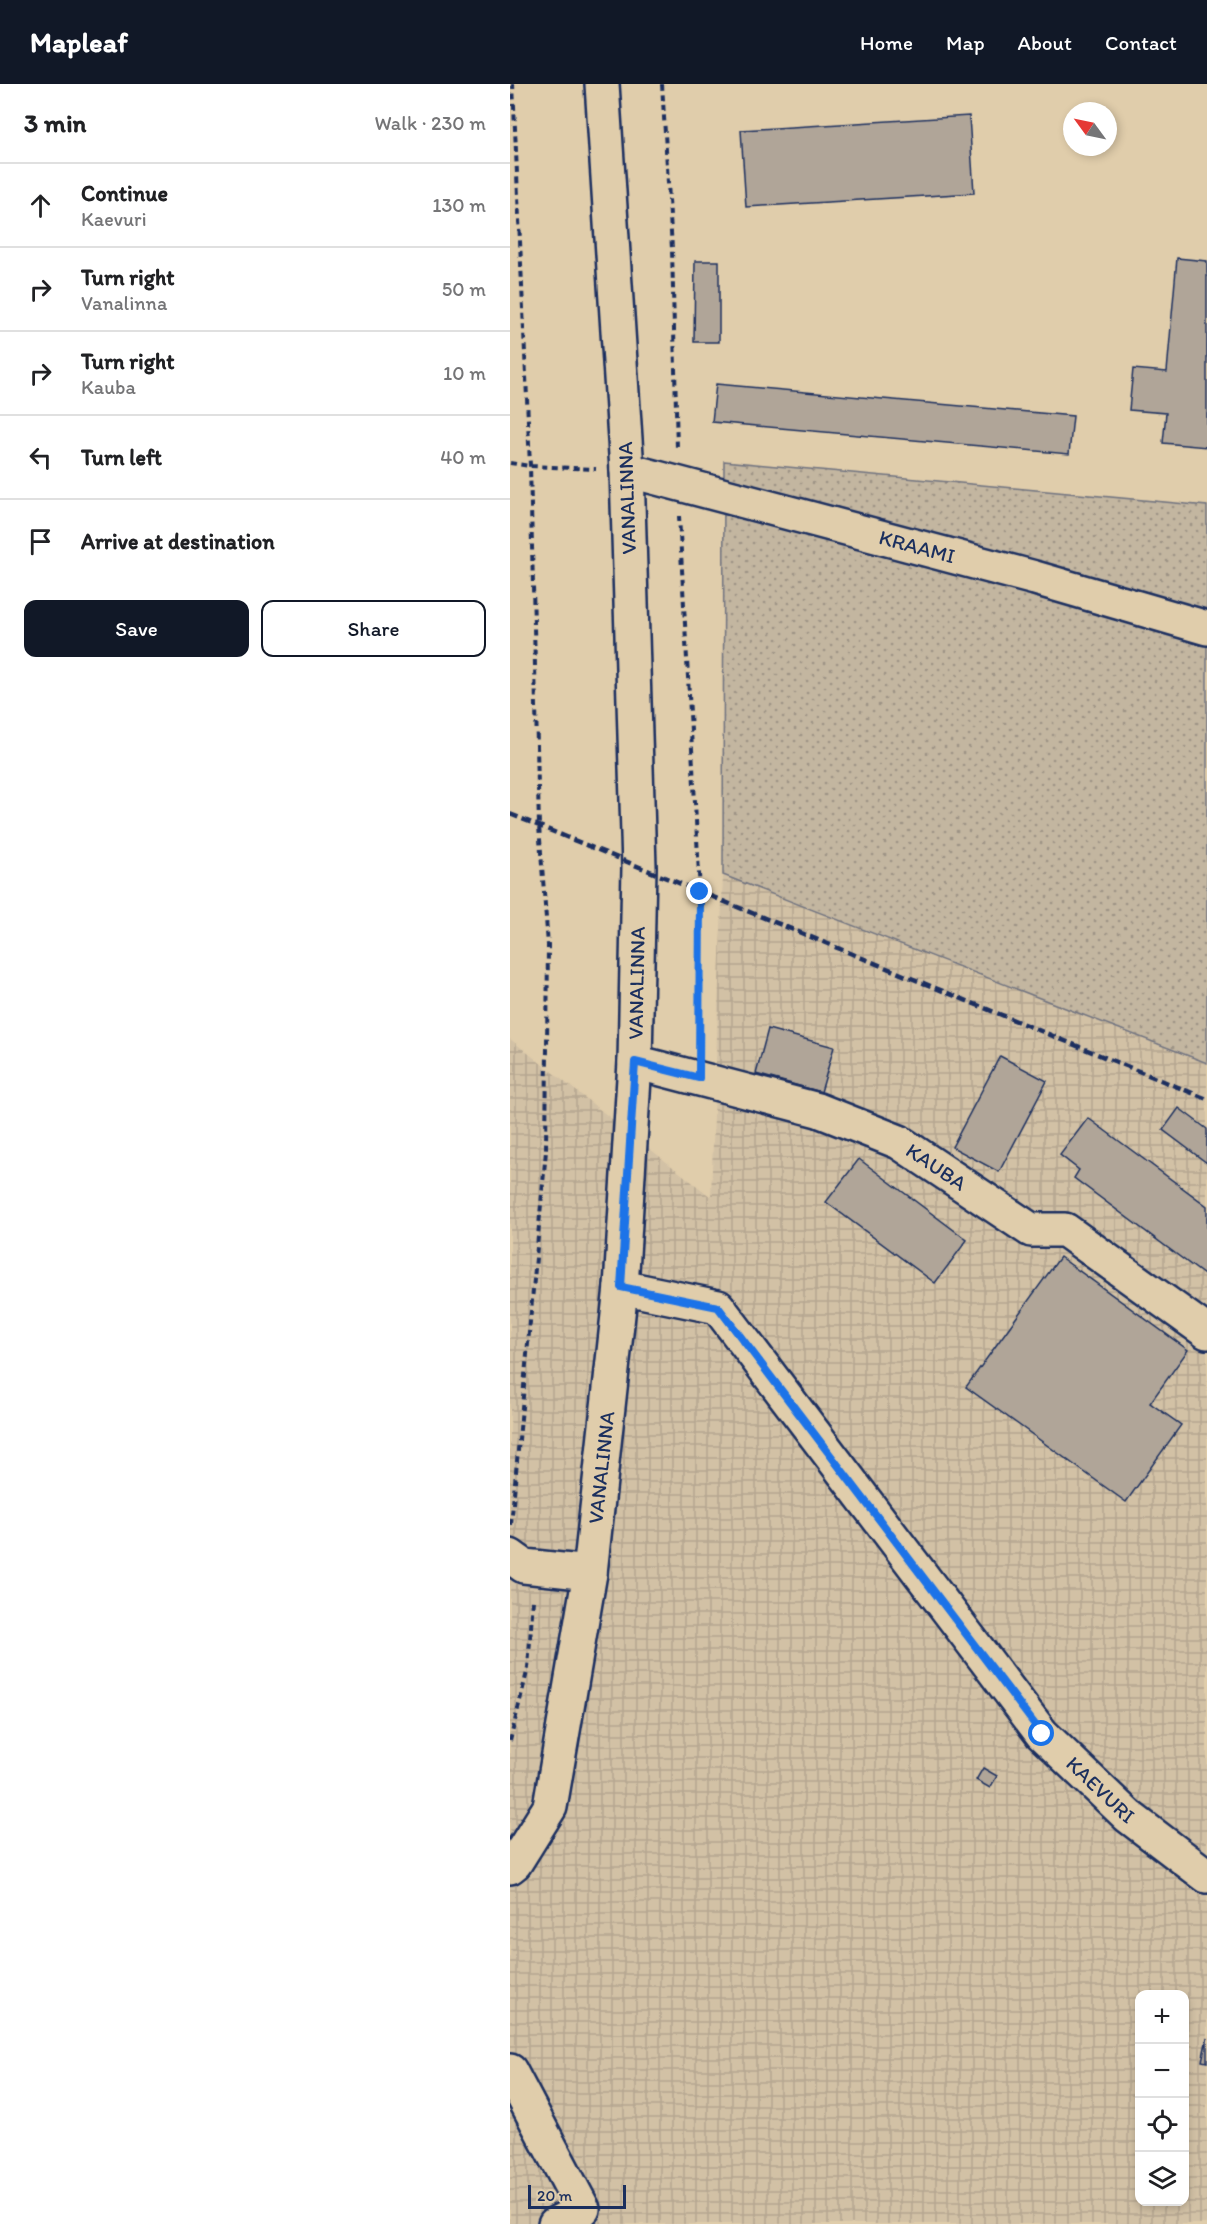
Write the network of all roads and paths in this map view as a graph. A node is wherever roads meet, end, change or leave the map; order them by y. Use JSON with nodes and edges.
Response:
{"nodes":[{"id":1,"x":513,"y":84,"type":"edge"},
{"id":2,"x":602,"y":84,"type":"edge"},
{"id":3,"x":662,"y":84,"type":"edge"},
{"id":4,"x":510,"y":463,"type":"edge"},
{"id":5,"x":530,"y":466,"type":"junction"},
{"id":6,"x":627,"y":470,"type":"junction"},
{"id":7,"x":677,"y":483,"type":"junction"},
{"id":8,"x":1207,"y":628,"type":"edge"},
{"id":9,"x":635,"y":1062,"type":"junction"},
{"id":10,"x":699,"y":1078,"type":"junction"},
{"id":11,"x":621,"y":1287,"type":"junction"},
{"id":12,"x":1207,"y":1332,"type":"edge"},
{"id":13,"x":521,"y":1568,"type":"edge"},
{"id":14,"x":590,"y":1573,"type":"junction"},
{"id":15,"x":510,"y":1741,"type":"edge"},
{"id":16,"x":510,"y":1867,"type":"edge"},
{"id":17,"x":1207,"y":1876,"type":"edge"},
{"id":18,"x":510,"y":2071,"type":"edge"},
{"id":19,"x":555,"y":2224,"type":"edge"}],
"edges":[{"from":1,"to":5,"type":"path"},
{"from":2,"to":6,"type":"street","name":"VANALINNA"},
{"from":3,"to":7,"type":"path"},
{"from":4,"to":5,"type":"path"},
{"from":5,"to":6,"type":"path"},
{"from":5,"to":13,"type":"path"},
{"from":6,"to":7,"type":"street","name":"KRAAMI"},
{"from":6,"to":9,"type":"street","name":"VANALINNA"},
{"from":7,"to":8,"type":"street","name":"KRAAMI"},
{"from":7,"to":10,"type":"path"},
{"from":9,"to":10,"type":"street","name":"KAUBA"},
{"from":9,"to":11,"type":"street","name":"VANALINNA"},
{"from":10,"to":12,"type":"street","name":"KAUBA"},
{"from":11,"to":14,"type":"street","name":"VANALINNA"},
{"from":11,"to":17,"type":"street","name":"KAEVURI"},
{"from":13,"to":14,"type":"street"},
{"from":13,"to":15,"type":"path"},
{"from":14,"to":16,"type":"street","name":"VANALINNA"},
{"from":18,"to":19,"type":"street"}]}
